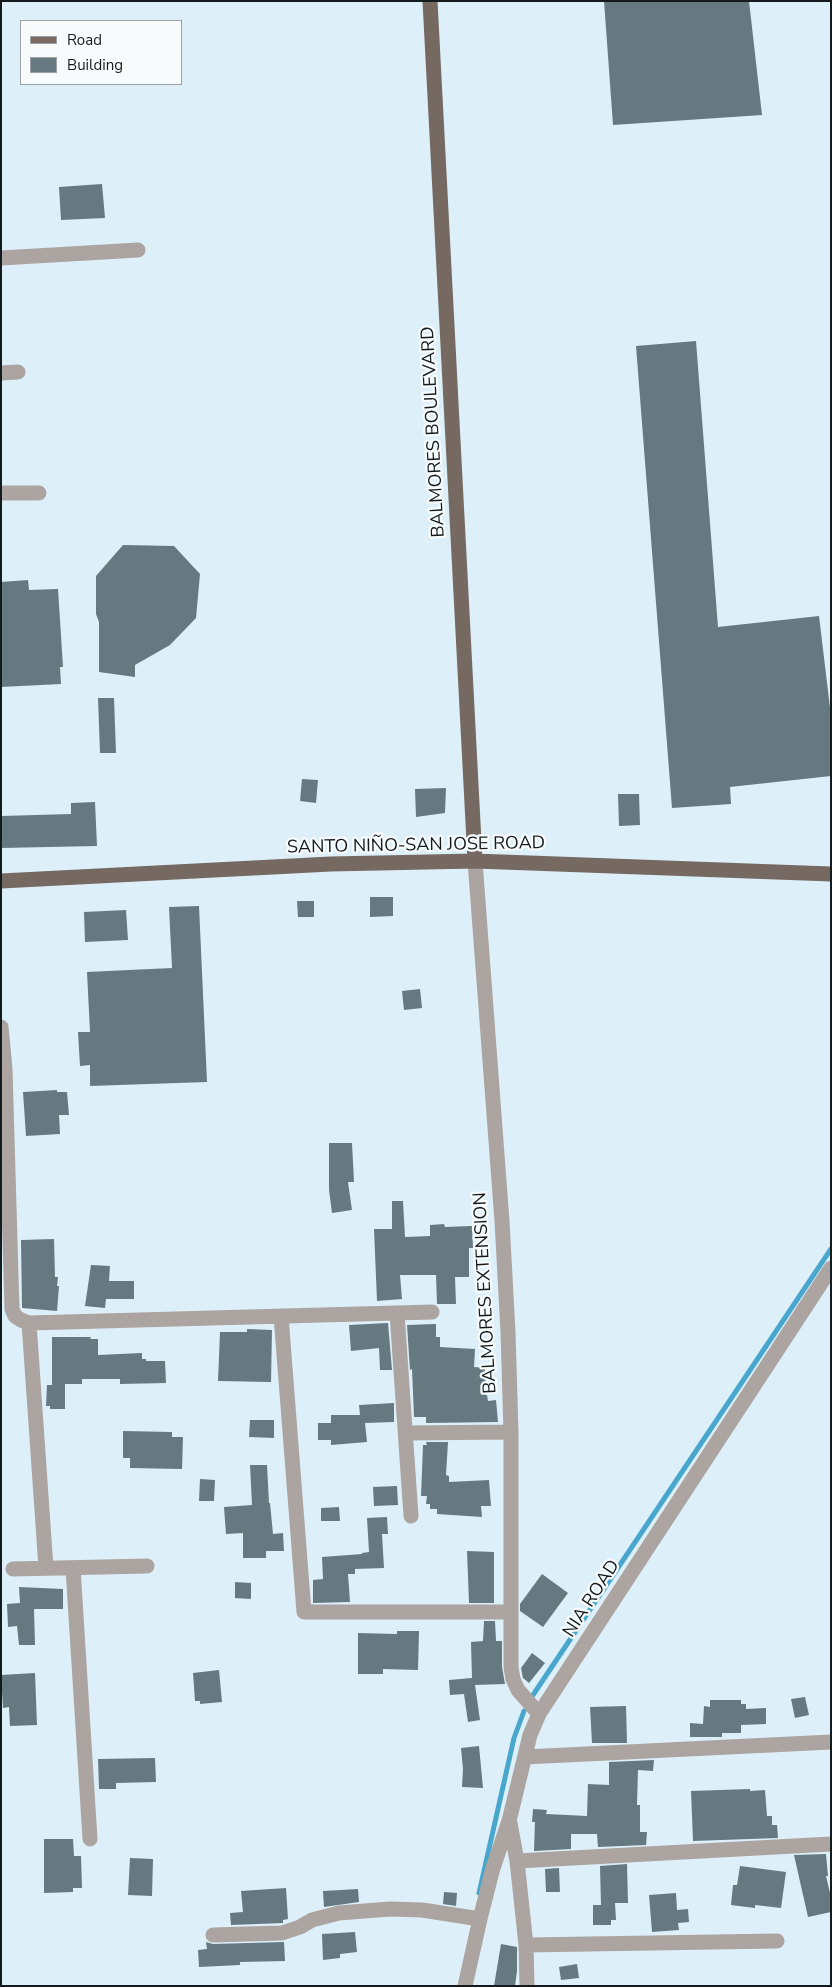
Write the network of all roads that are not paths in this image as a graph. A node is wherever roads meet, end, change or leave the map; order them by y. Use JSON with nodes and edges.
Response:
{"nodes":[{"id":1,"x":430,"y":1,"type":"edge"},
{"id":2,"x":138,"y":250,"type":"dead end"},
{"id":3,"x":1,"y":258,"type":"edge"},
{"id":4,"x":18,"y":372,"type":"dead end"},
{"id":5,"x":1,"y":373,"type":"edge"},
{"id":6,"x":1,"y":493,"type":"edge"},
{"id":7,"x":39,"y":493,"type":"dead end"},
{"id":8,"x":475,"y":861,"type":"junction"},
{"id":9,"x":831,"y":874,"type":"edge"},
{"id":10,"x":1,"y":881,"type":"edge"},
{"id":11,"x":1,"y":1027,"type":"edge"},
{"id":12,"x":3,"y":1069,"type":"edge"},
{"id":13,"x":5,"y":1228,"type":"edge"},
{"id":14,"x":831,"y":1268,"type":"edge"},
{"id":15,"x":432,"y":1312,"type":"dead end"},
{"id":16,"x":397,"y":1313,"type":"junction"},
{"id":17,"x":281,"y":1316,"type":"junction"},
{"id":18,"x":29,"y":1323,"type":"junction"},
{"id":19,"x":511,"y":1432,"type":"junction"},
{"id":20,"x":406,"y":1433,"type":"junction"},
{"id":21,"x":411,"y":1516,"type":"dead end"},
{"id":22,"x":147,"y":1566,"type":"dead end"},
{"id":23,"x":46,"y":1568,"type":"junction"},
{"id":24,"x":73,"y":1568,"type":"junction"},
{"id":25,"x":13,"y":1569,"type":"dead end"},
{"id":26,"x":511,"y":1612,"type":"junction"},
{"id":27,"x":539,"y":1714,"type":"junction"},
{"id":28,"x":831,"y":1742,"type":"edge"},
{"id":29,"x":525,"y":1757,"type":"junction"},
{"id":30,"x":510,"y":1821,"type":"junction"},
{"id":31,"x":90,"y":1839,"type":"dead end"},
{"id":32,"x":831,"y":1844,"type":"edge"},
{"id":33,"x":517,"y":1862,"type":"junction"},
{"id":34,"x":480,"y":1919,"type":"junction"},
{"id":35,"x":213,"y":1935,"type":"dead end"},
{"id":36,"x":777,"y":1941,"type":"dead end"},
{"id":37,"x":526,"y":1945,"type":"junction"},
{"id":38,"x":465,"y":1986,"type":"edge"},
{"id":39,"x":527,"y":1986,"type":"edge"}],
"edges":[{"from":1,"to":8,"type":"main road","name":"BALMORES BOULEVARD"},
{"from":2,"to":3,"type":"street"},
{"from":4,"to":5,"type":"street"},
{"from":6,"to":7,"type":"street"},
{"from":8,"to":9,"type":"main road","name":"SANTO NIÑO-SAN JOSE ROAD"},
{"from":8,"to":10,"type":"main road","name":"SANTO NIÑO-SAN JOSE ROAD"},
{"from":8,"to":19,"type":"street","name":"BALMORES EXTENSION"},
{"from":11,"to":12,"type":"street"},
{"from":12,"to":13,"type":"street"},
{"from":13,"to":18,"type":"street"},
{"from":14,"to":27,"type":"street","name":"NIA ROAD"},
{"from":15,"to":16,"type":"street"},
{"from":16,"to":17,"type":"street"},
{"from":16,"to":20,"type":"street"},
{"from":17,"to":18,"type":"street"},
{"from":17,"to":26,"type":"street"},
{"from":18,"to":23,"type":"street"},
{"from":19,"to":20,"type":"street"},
{"from":19,"to":26,"type":"street","name":"BALMORES EXTENSION"},
{"from":20,"to":21,"type":"street"},
{"from":22,"to":24,"type":"street"},
{"from":23,"to":24,"type":"street"},
{"from":23,"to":25,"type":"street"},
{"from":24,"to":31,"type":"street"},
{"from":26,"to":27,"type":"street","name":"BALMORES EXTENSION"},
{"from":27,"to":29,"type":"street","name":"NIA ROAD"},
{"from":28,"to":29,"type":"street"},
{"from":29,"to":30,"type":"street","name":"NIA ROAD"},
{"from":30,"to":33,"type":"street"},
{"from":30,"to":34,"type":"street","name":"NIA ROAD"},
{"from":32,"to":33,"type":"street"},
{"from":33,"to":37,"type":"street"},
{"from":34,"to":35,"type":"street"},
{"from":34,"to":38,"type":"street","name":"NIA ROAD"},
{"from":36,"to":37,"type":"street"},
{"from":37,"to":39,"type":"street"}]}
